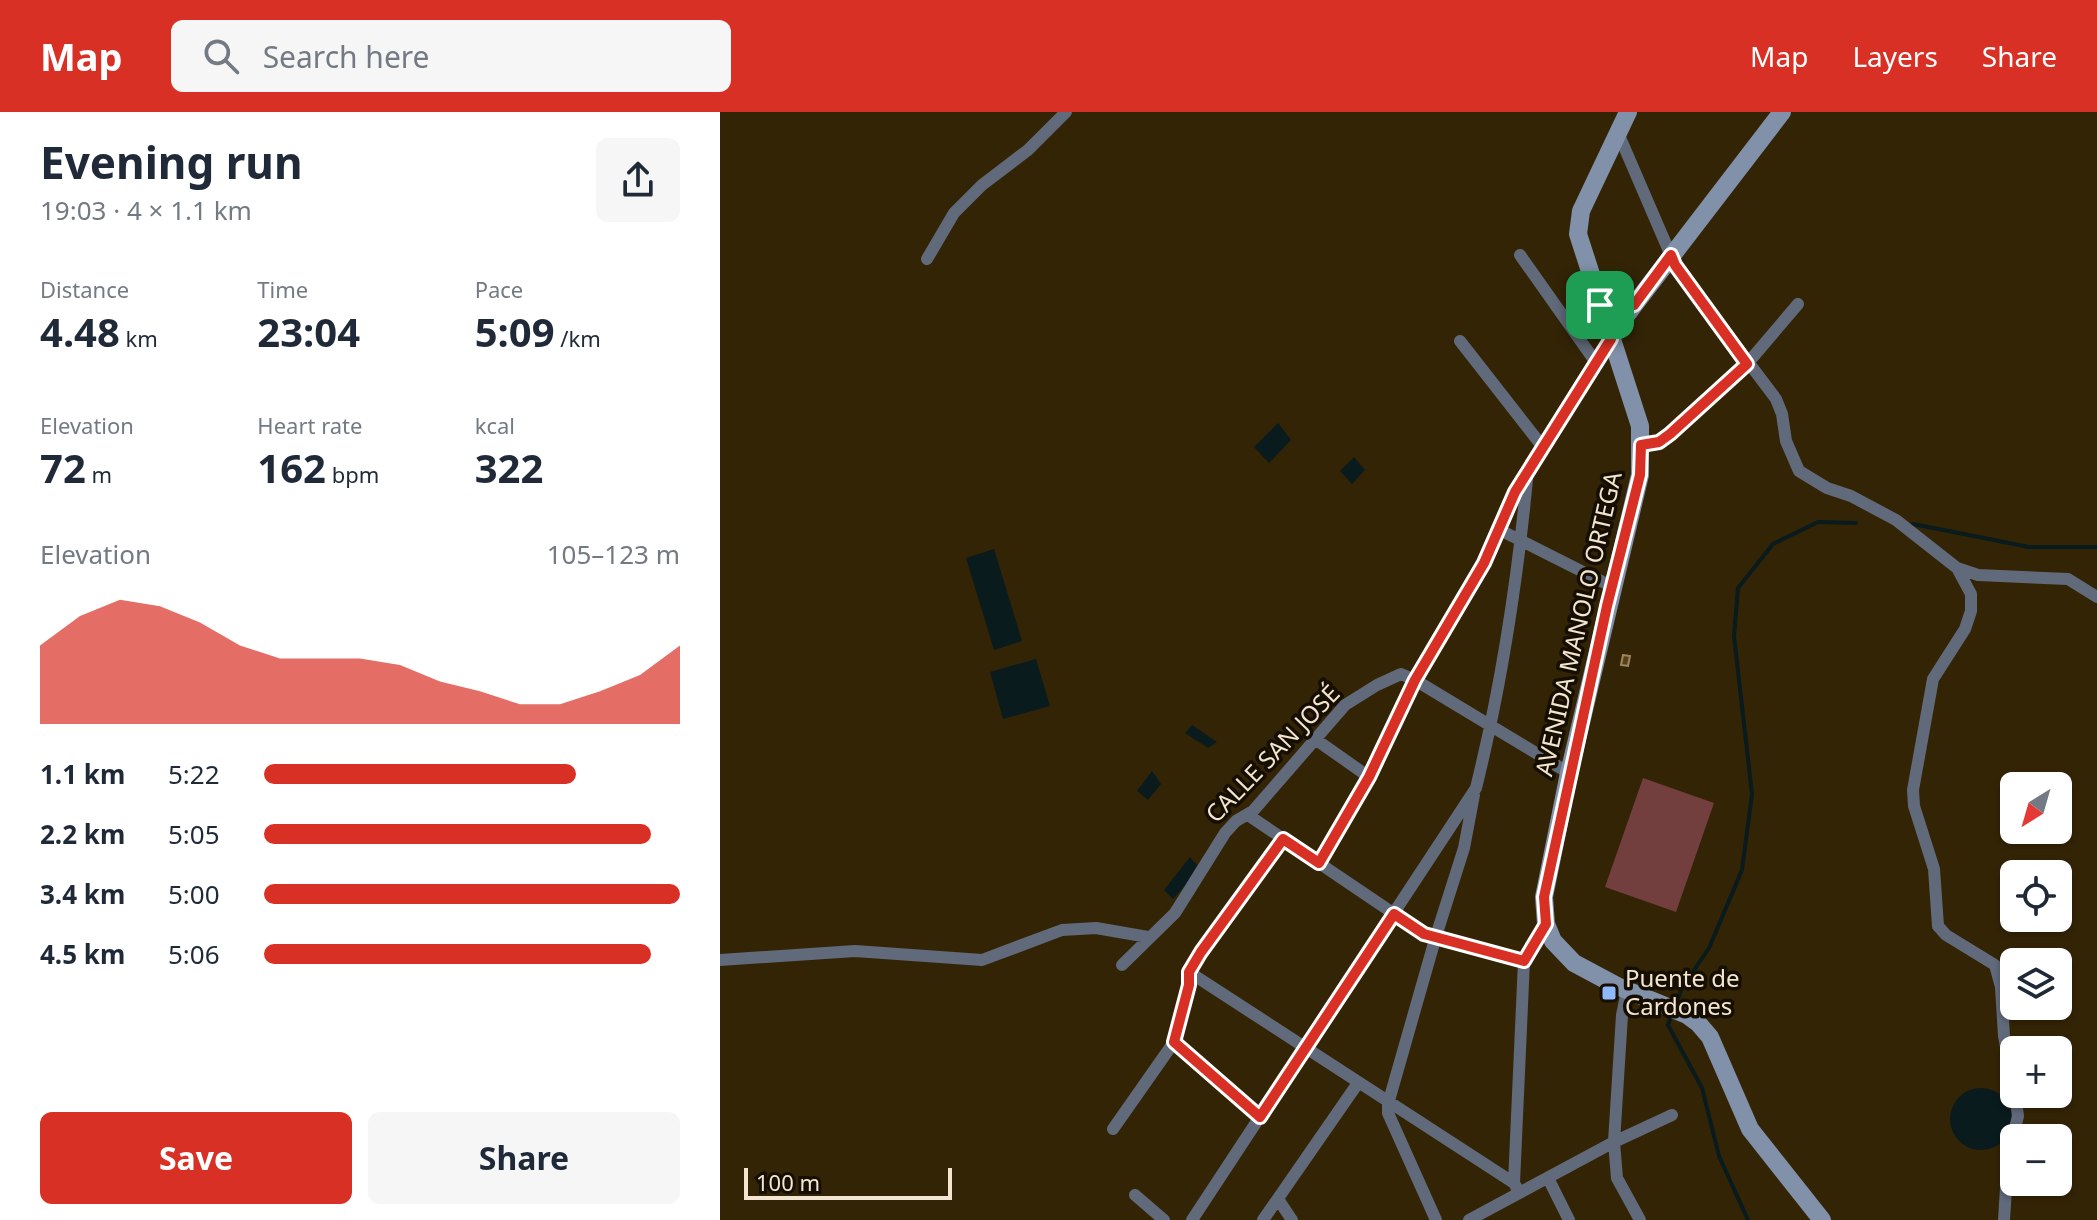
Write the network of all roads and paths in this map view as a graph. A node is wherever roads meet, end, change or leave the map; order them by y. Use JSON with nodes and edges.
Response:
{"nodes":[{"id":1,"x":1066,"y":112,"type":"edge"},
{"id":2,"x":1628,"y":112,"type":"edge"},
{"id":3,"x":1782,"y":112,"type":"edge"},
{"id":4,"x":1619,"y":135,"type":"junction"},
{"id":5,"x":1520,"y":255,"type":"dead end"},
{"id":6,"x":1671,"y":255,"type":"junction"},
{"id":7,"x":927,"y":259,"type":"dead end"},
{"id":8,"x":1798,"y":304,"type":"dead end"},
{"id":9,"x":1600,"y":305,"type":"junction"},
{"id":10,"x":1634,"y":305,"type":"junction"},
{"id":11,"x":1611,"y":339,"type":"junction"},
{"id":12,"x":1460,"y":341,"type":"dead end"},
{"id":13,"x":1597,"y":364,"type":"junction"},
{"id":14,"x":1747,"y":364,"type":"junction"},
{"id":15,"x":1641,"y":445,"type":"junction"},
{"id":16,"x":1542,"y":446,"type":"junction"},
{"id":17,"x":1528,"y":469,"type":"junction"},
{"id":18,"x":1500,"y":530,"type":"junction"},
{"id":19,"x":1520,"y":541,"type":"junction"},
{"id":20,"x":1957,"y":568,"type":"junction"},
{"id":21,"x":1613,"y":587,"type":"junction"},
{"id":22,"x":2097,"y":597,"type":"edge"},
{"id":23,"x":1415,"y":680,"type":"junction"},
{"id":24,"x":1492,"y":726,"type":"junction"},
{"id":25,"x":1315,"y":739,"type":"junction"},
{"id":26,"x":1569,"y":773,"type":"junction"},
{"id":27,"x":1369,"y":777,"type":"junction"},
{"id":28,"x":1476,"y":788,"type":"junction"},
{"id":29,"x":1248,"y":815,"type":"junction"},
{"id":30,"x":1283,"y":839,"type":"junction"},
{"id":31,"x":1319,"y":863,"type":"junction"},
{"id":32,"x":1394,"y":914,"type":"junction"},
{"id":33,"x":1546,"y":924,"type":"junction"},
{"id":34,"x":1436,"y":936,"type":"junction"},
{"id":35,"x":1148,"y":937,"type":"junction"},
{"id":36,"x":720,"y":960,"type":"edge"},
{"id":37,"x":1524,"y":961,"type":"junction"},
{"id":38,"x":1122,"y":965,"type":"dead end"},
{"id":39,"x":1189,"y":972,"type":"junction"},
{"id":40,"x":1627,"y":991,"type":"junction"},
{"id":41,"x":2004,"y":1036,"type":"edge"},
{"id":42,"x":1174,"y":1042,"type":"junction"},
{"id":43,"x":1306,"y":1048,"type":"junction"},
{"id":44,"x":1358,"y":1083,"type":"junction"},
{"id":45,"x":1388,"y":1104,"type":"junction"},
{"id":46,"x":2017,"y":1108,"type":"edge"},
{"id":47,"x":1672,"y":1115,"type":"dead end"},
{"id":48,"x":1260,"y":1117,"type":"junction"},
{"id":49,"x":1113,"y":1129,"type":"dead end"},
{"id":50,"x":1614,"y":1142,"type":"junction"},
{"id":51,"x":1548,"y":1178,"type":"junction"},
{"id":52,"x":1516,"y":1188,"type":"junction"},
{"id":53,"x":1135,"y":1195,"type":"dead end"},
{"id":54,"x":1278,"y":1199,"type":"junction"},
{"id":55,"x":1164,"y":1220,"type":"edge"},
{"id":56,"x":1192,"y":1220,"type":"edge"},
{"id":57,"x":1263,"y":1220,"type":"edge"},
{"id":58,"x":1292,"y":1220,"type":"edge"},
{"id":59,"x":1436,"y":1220,"type":"edge"},
{"id":60,"x":1469,"y":1220,"type":"edge"},
{"id":61,"x":1569,"y":1220,"type":"edge"},
{"id":62,"x":1640,"y":1220,"type":"edge"},
{"id":63,"x":1822,"y":1220,"type":"edge"},
{"id":64,"x":2004,"y":1220,"type":"edge"}],
"edges":[{"from":1,"to":7,"type":"street"},
{"from":2,"to":4,"type":"street","name":"AVENIDA MANOLO ORTEGA"},
{"from":3,"to":6,"type":"street"},
{"from":4,"to":6,"type":"street"},
{"from":4,"to":9,"type":"street","name":"AVENIDA MANOLO ORTEGA"},
{"from":5,"to":13,"type":"street"},
{"from":6,"to":10,"type":"street"},
{"from":6,"to":14,"type":"street"},
{"from":8,"to":14,"type":"street"},
{"from":9,"to":10,"type":"street"},
{"from":9,"to":11,"type":"street","name":"AVENIDA MANOLO ORTEGA"},
{"from":10,"to":11,"type":"street"},
{"from":11,"to":13,"type":"street"},
{"from":11,"to":15,"type":"street","name":"AVENIDA MANOLO ORTEGA"},
{"from":12,"to":16,"type":"street"},
{"from":13,"to":16,"type":"street"},
{"from":14,"to":15,"type":"street"},
{"from":14,"to":20,"type":"street"},
{"from":15,"to":21,"type":"street","name":"AVENIDA MANOLO ORTEGA"},
{"from":16,"to":17,"type":"street"},
{"from":17,"to":18,"type":"street"},
{"from":17,"to":19,"type":"street"},
{"from":18,"to":19,"type":"street"},
{"from":18,"to":23,"type":"street"},
{"from":19,"to":21,"type":"street"},
{"from":19,"to":24,"type":"street"},
{"from":20,"to":22,"type":"street"},
{"from":20,"to":41,"type":"street"},
{"from":21,"to":26,"type":"street","name":"AVENIDA MANOLO ORTEGA"},
{"from":23,"to":24,"type":"street"},
{"from":23,"to":25,"type":"street","name":"CALLE SAN JOSÉ"},
{"from":23,"to":27,"type":"street"},
{"from":24,"to":26,"type":"street"},
{"from":24,"to":28,"type":"street"},
{"from":25,"to":27,"type":"street"},
{"from":25,"to":29,"type":"street","name":"CALLE SAN JOSÉ"},
{"from":26,"to":33,"type":"street","name":"AVENIDA MANOLO ORTEGA"},
{"from":27,"to":31,"type":"street"},
{"from":28,"to":32,"type":"street"},
{"from":28,"to":34,"type":"street"},
{"from":29,"to":30,"type":"street"},
{"from":29,"to":35,"type":"street","name":"CALLE SAN JOSÉ"},
{"from":30,"to":31,"type":"street"},
{"from":30,"to":39,"type":"street"},
{"from":31,"to":32,"type":"street"},
{"from":32,"to":34,"type":"street"},
{"from":32,"to":43,"type":"street"},
{"from":33,"to":37,"type":"street"},
{"from":33,"to":40,"type":"street"},
{"from":34,"to":37,"type":"street"},
{"from":34,"to":45,"type":"street"},
{"from":35,"to":36,"type":"street"},
{"from":35,"to":38,"type":"street","name":"CALLE SAN JOSÉ"},
{"from":37,"to":52,"type":"street"},
{"from":39,"to":42,"type":"street"},
{"from":39,"to":43,"type":"street"},
{"from":40,"to":50,"type":"street"},
{"from":40,"to":63,"type":"street"},
{"from":42,"to":48,"type":"street"},
{"from":42,"to":49,"type":"street"},
{"from":43,"to":44,"type":"street"},
{"from":43,"to":48,"type":"street"},
{"from":44,"to":45,"type":"street"},
{"from":44,"to":54,"type":"street"},
{"from":45,"to":52,"type":"street"},
{"from":45,"to":59,"type":"street"},
{"from":46,"to":64,"type":"street"},
{"from":47,"to":50,"type":"street"},
{"from":48,"to":56,"type":"street"},
{"from":50,"to":51,"type":"street"},
{"from":50,"to":62,"type":"street"},
{"from":51,"to":52,"type":"street"},
{"from":51,"to":61,"type":"street"},
{"from":52,"to":60,"type":"street"},
{"from":53,"to":55,"type":"street"},
{"from":54,"to":57,"type":"street"},
{"from":54,"to":58,"type":"street"}]}
